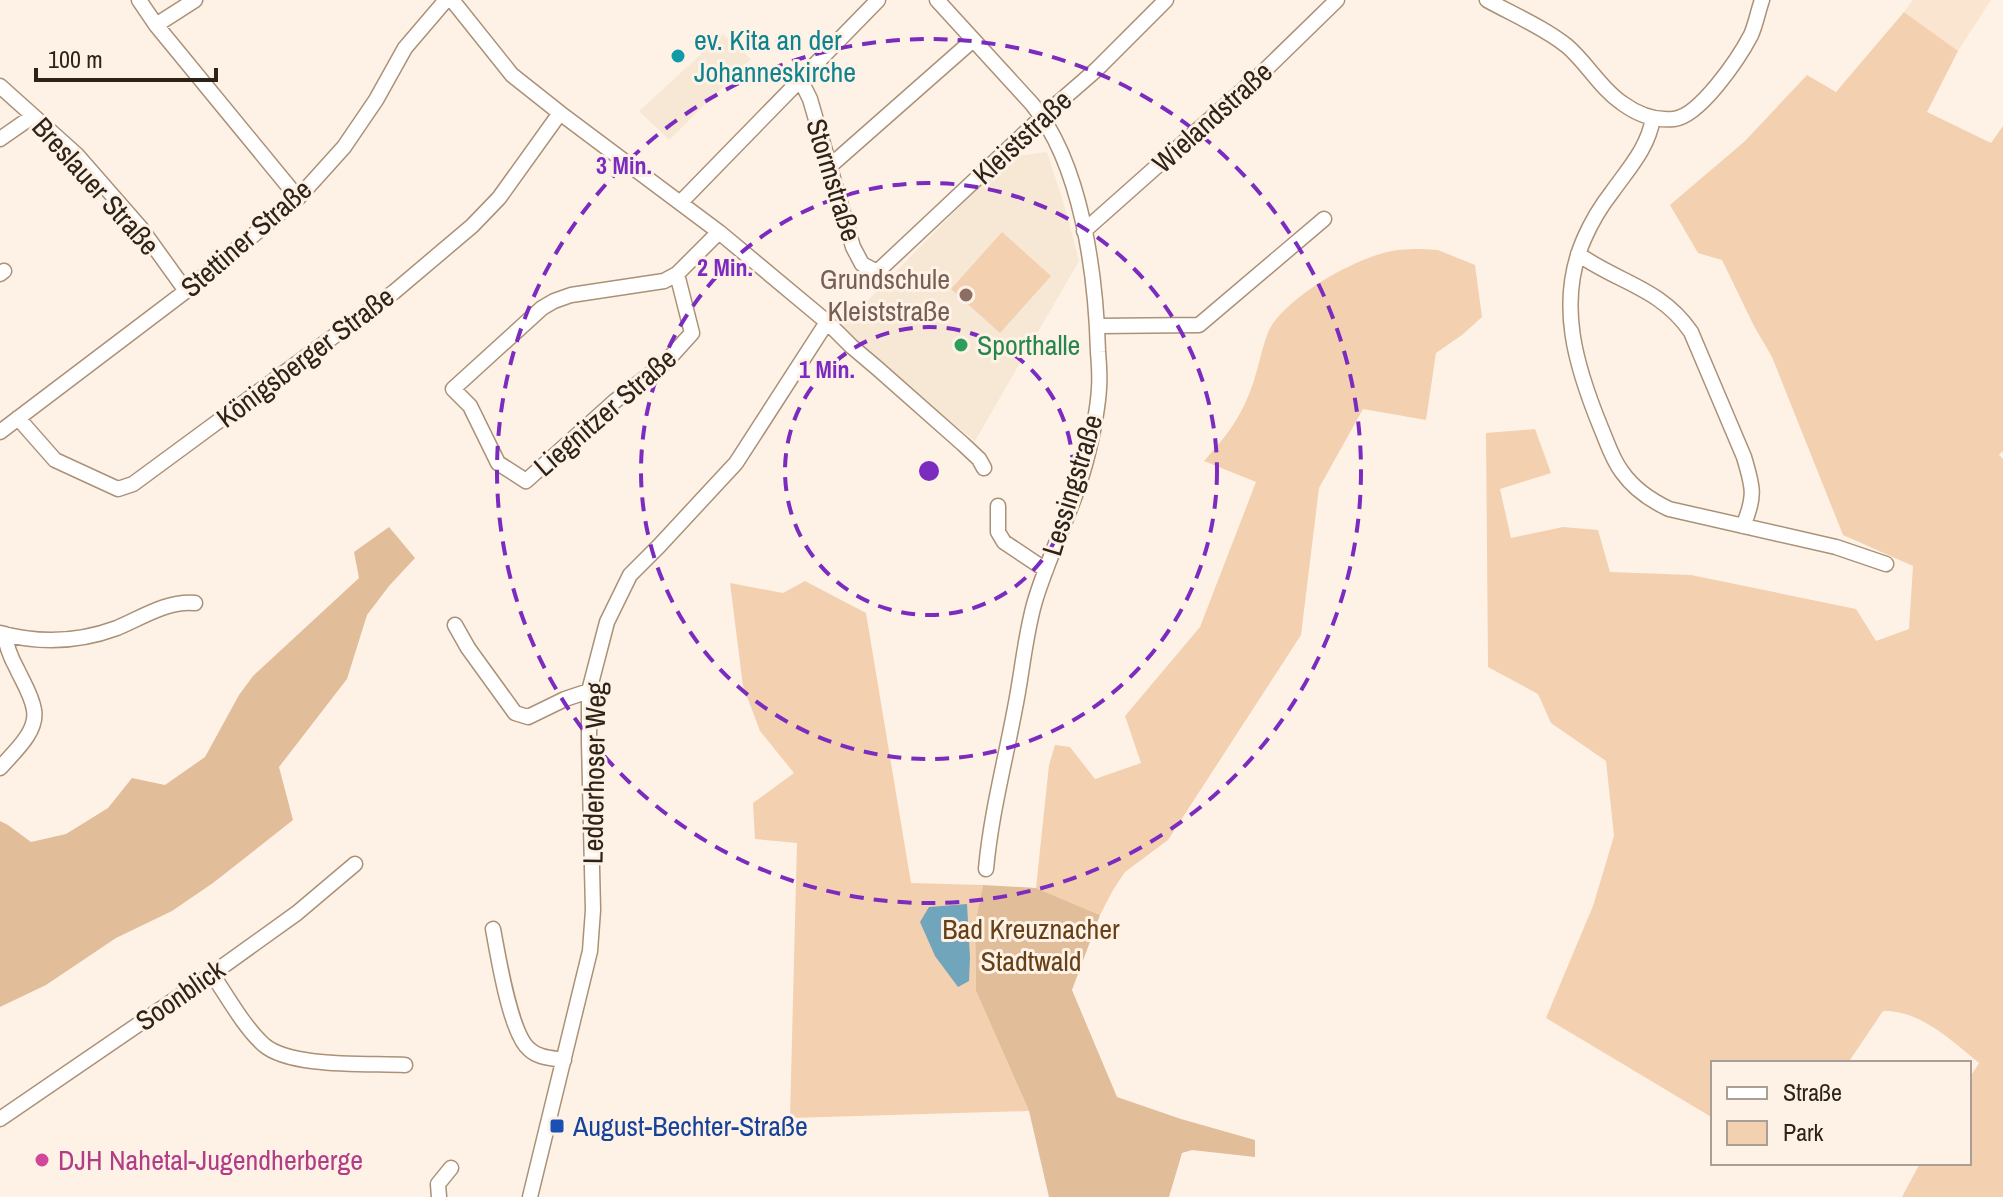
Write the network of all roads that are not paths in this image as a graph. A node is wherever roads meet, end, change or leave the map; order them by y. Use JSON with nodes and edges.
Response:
{"nodes":[{"id":1,"x":139,"y":0,"type":"edge"},
{"id":2,"x":195,"y":0,"type":"edge"},
{"id":3,"x":449,"y":0,"type":"edge"},
{"id":4,"x":878,"y":0,"type":"edge"},
{"id":5,"x":937,"y":0,"type":"edge"},
{"id":6,"x":1337,"y":0,"type":"edge"},
{"id":7,"x":1487,"y":0,"type":"edge"},
{"id":8,"x":1762,"y":0,"type":"edge"},
{"id":9,"x":1161,"y":2,"type":"edge"},
{"id":10,"x":156,"y":25,"type":"junction"},
{"id":11,"x":973,"y":40,"type":"junction"},
{"id":12,"x":801,"y":81,"type":"junction"},
{"id":13,"x":0,"y":86,"type":"edge"},
{"id":14,"x":560,"y":113,"type":"junction"},
{"id":15,"x":33,"y":116,"type":"junction"},
{"id":16,"x":1042,"y":117,"type":"junction"},
{"id":17,"x":1653,"y":118,"type":"junction"},
{"id":18,"x":0,"y":139,"type":"edge"},
{"id":19,"x":830,"y":166,"type":"junction"},
{"id":20,"x":298,"y":198,"type":"junction"},
{"id":21,"x":681,"y":202,"type":"junction"},
{"id":22,"x":1324,"y":219,"type":"dead end"},
{"id":23,"x":1084,"y":231,"type":"junction"},
{"id":24,"x":719,"y":232,"type":"junction"},
{"id":25,"x":1578,"y":254,"type":"junction"},
{"id":26,"x":877,"y":272,"type":"joint"},
{"id":27,"x":677,"y":274,"type":"junction"},
{"id":28,"x":186,"y":291,"type":"junction"},
{"id":29,"x":827,"y":322,"type":"junction"},
{"id":30,"x":1098,"y":326,"type":"junction"},
{"id":31,"x":18,"y":418,"type":"junction"},
{"id":32,"x":0,"y":432,"type":"edge"},
{"id":33,"x":984,"y":468,"type":"dead end"},
{"id":34,"x":998,"y":506,"type":"dead end"},
{"id":35,"x":1743,"y":526,"type":"junction"},
{"id":36,"x":1886,"y":564,"type":"dead end"},
{"id":37,"x":1046,"y":570,"type":"junction"},
{"id":38,"x":195,"y":603,"type":"dead end"},
{"id":39,"x":455,"y":625,"type":"dead end"},
{"id":40,"x":2,"y":633,"type":"edge"},
{"id":41,"x":589,"y":691,"type":"junction"},
{"id":42,"x":0,"y":768,"type":"edge"},
{"id":43,"x":355,"y":864,"type":"dead end"},
{"id":44,"x":986,"y":869,"type":"dead end"},
{"id":45,"x":493,"y":929,"type":"dead end"},
{"id":46,"x":212,"y":974,"type":"junction"},
{"id":47,"x":564,"y":1060,"type":"junction"},
{"id":48,"x":405,"y":1065,"type":"dead end"},
{"id":49,"x":0,"y":1119,"type":"edge"},
{"id":50,"x":451,"y":1168,"type":"dead end"},
{"id":51,"x":439,"y":1197,"type":"edge"},
{"id":52,"x":530,"y":1197,"type":"edge"}],
"edges":[{"from":1,"to":10,"type":"street"},
{"from":2,"to":10,"type":"street"},
{"from":3,"to":14,"type":"street"},
{"from":3,"to":20,"type":"street","name":"Stettiner Straße"},
{"from":4,"to":12,"type":"street"},
{"from":5,"to":11,"type":"street","name":"Lessingstraße"},
{"from":6,"to":23,"type":"street","name":"Wielandstraße"},
{"from":7,"to":17,"type":"street"},
{"from":8,"to":17,"type":"street"},
{"from":9,"to":16,"type":"street","name":"Kleiststraße"},
{"from":10,"to":20,"type":"street"},
{"from":11,"to":16,"type":"street","name":"Lessingstraße"},
{"from":11,"to":19,"type":"street"},
{"from":12,"to":19,"type":"street","name":"Stormstraße"},
{"from":12,"to":21,"type":"street"},
{"from":13,"to":15,"type":"street","name":"Breslauer Straße"},
{"from":14,"to":21,"type":"street"},
{"from":14,"to":31,"type":"street","name":"Königsberger Straße"},
{"from":15,"to":18,"type":"street"},
{"from":15,"to":28,"type":"street","name":"Breslauer Straße"},
{"from":16,"to":23,"type":"street","name":"Lessingstraße"},
{"from":16,"to":26,"type":"street","name":"Kleiststraße"},
{"from":17,"to":25,"type":"street"},
{"from":19,"to":26,"type":"street","name":"Stormstraße"},
{"from":20,"to":28,"type":"street","name":"Stettiner Straße"},
{"from":21,"to":24,"type":"street"},
{"from":22,"to":30,"type":"street"},
{"from":23,"to":30,"type":"street","name":"Lessingstraße"},
{"from":24,"to":27,"type":"street"},
{"from":24,"to":29,"type":"street"},
{"from":25,"to":35,"type":"street"},
{"from":25,"to":35,"type":"street"},
{"from":27,"to":27,"type":"street","name":"Liegnitzer Straße"},
{"from":28,"to":31,"type":"street","name":"Stettiner Straße"},
{"from":29,"to":33,"type":"street"},
{"from":29,"to":41,"type":"street","name":"Ledderhoser Weg"},
{"from":30,"to":37,"type":"street","name":"Lessingstraße"},
{"from":31,"to":32,"type":"street","name":"Stettiner Straße"},
{"from":34,"to":37,"type":"street"},
{"from":35,"to":36,"type":"street"},
{"from":37,"to":44,"type":"street","name":"Lessingstraße"},
{"from":38,"to":40,"type":"street"},
{"from":39,"to":41,"type":"street"},
{"from":40,"to":42,"type":"street"},
{"from":41,"to":47,"type":"street","name":"Ledderhoser Weg"},
{"from":43,"to":46,"type":"street","name":"Soonblick"},
{"from":45,"to":47,"type":"street"},
{"from":46,"to":48,"type":"street"},
{"from":46,"to":49,"type":"street","name":"Soonblick"},
{"from":47,"to":52,"type":"street","name":"Ledderhoser Weg"},
{"from":50,"to":51,"type":"street"}]}
